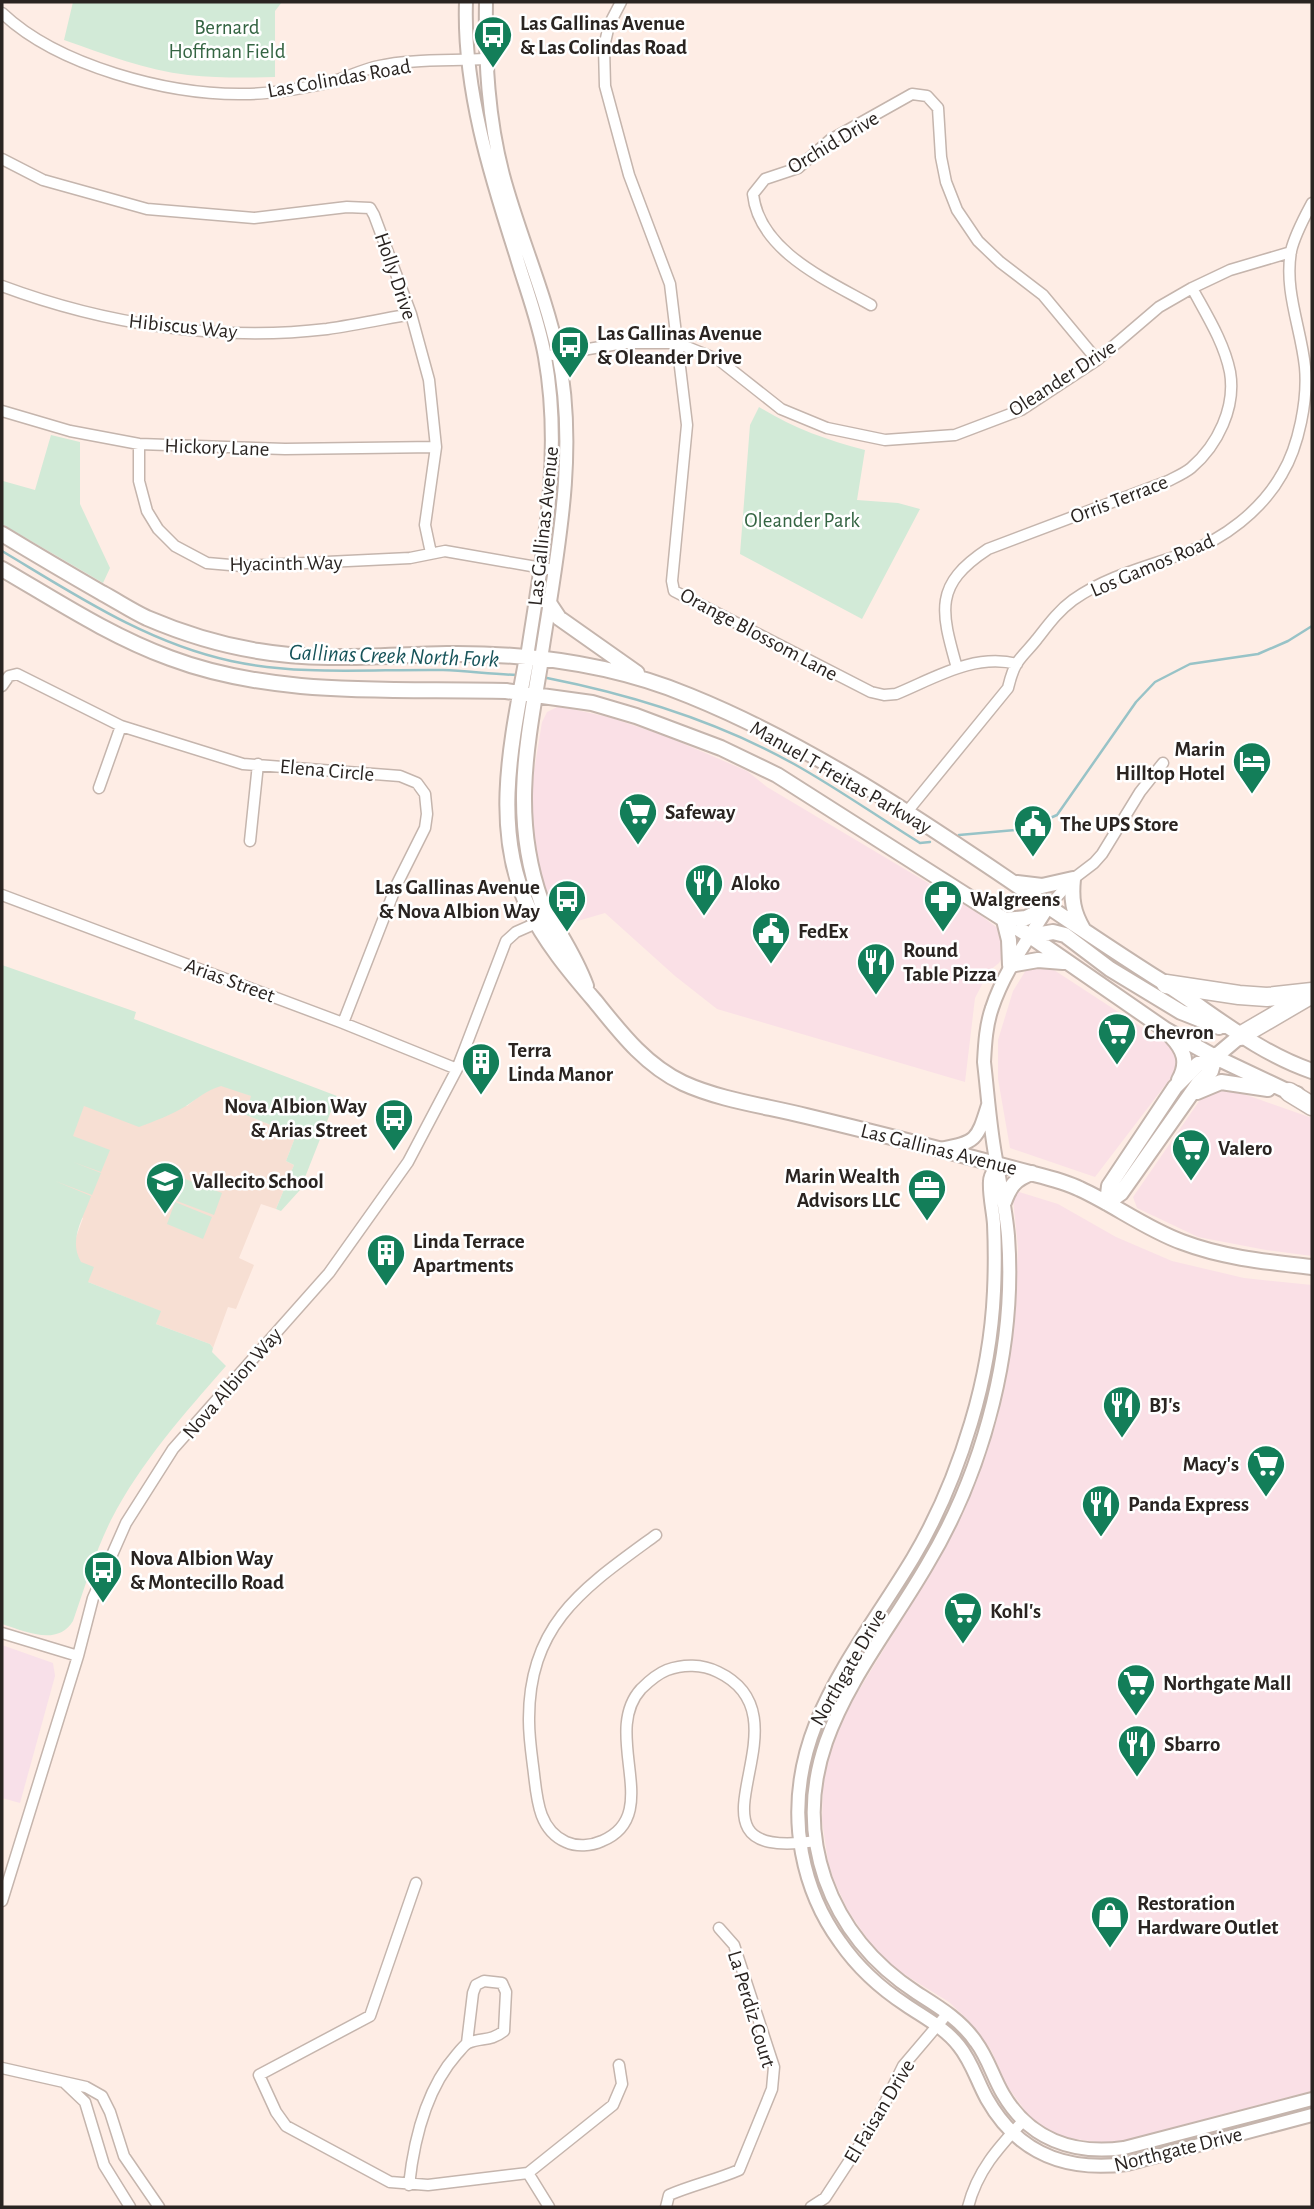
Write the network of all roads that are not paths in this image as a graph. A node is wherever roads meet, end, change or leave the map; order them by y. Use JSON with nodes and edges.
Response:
{"nodes":[{"id":1,"x":466,"y":2,"type":"edge"},
{"id":2,"x":486,"y":2,"type":"edge"},
{"id":3,"x":621,"y":2,"type":"edge"},
{"id":4,"x":2,"y":13,"type":"edge"},
{"id":5,"x":485,"y":59,"type":"junction"},
{"id":6,"x":469,"y":60,"type":"junction"},
{"id":7,"x":2,"y":159,"type":"edge"},
{"id":8,"x":1312,"y":203,"type":"edge"},
{"id":9,"x":1291,"y":252,"type":"junction"},
{"id":10,"x":2,"y":286,"type":"edge"},
{"id":11,"x":1192,"y":288,"type":"junction"},
{"id":12,"x":871,"y":306,"type":"dead end"},
{"id":13,"x":411,"y":314,"type":"junction"},
{"id":14,"x":677,"y":343,"type":"junction"},
{"id":15,"x":552,"y":356,"type":"junction"},
{"id":16,"x":1097,"y":360,"type":"junction"},
{"id":17,"x":2,"y":411,"type":"edge"},
{"id":18,"x":139,"y":443,"type":"junction"},
{"id":19,"x":436,"y":447,"type":"junction"},
{"id":20,"x":2,"y":534,"type":"edge"},
{"id":21,"x":431,"y":553,"type":"junction"},
{"id":22,"x":2,"y":569,"type":"edge"},
{"id":23,"x":547,"y":569,"type":"junction"},
{"id":24,"x":549,"y":603,"type":"junction"},
{"id":25,"x":1017,"y":664,"type":"junction"},
{"id":26,"x":957,"y":668,"type":"junction"},
{"id":27,"x":531,"y":676,"type":"junction"},
{"id":28,"x":647,"y":680,"type":"junction"},
{"id":29,"x":2,"y":686,"type":"edge"},
{"id":30,"x":121,"y":726,"type":"junction"},
{"id":31,"x":1163,"y":763,"type":"dead end"},
{"id":32,"x":258,"y":764,"type":"junction"},
{"id":33,"x":99,"y":788,"type":"dead end"},
{"id":34,"x":906,"y":814,"type":"junction"},
{"id":35,"x":523,"y":817,"type":"junction"},
{"id":36,"x":506,"y":818,"type":"junction"},
{"id":37,"x":250,"y":841,"type":"dead end"},
{"id":38,"x":1073,"y":879,"type":"junction"},
{"id":39,"x":1012,"y":883,"type":"junction"},
{"id":40,"x":2,"y":895,"type":"edge"},
{"id":41,"x":1048,"y":907,"type":"junction"},
{"id":42,"x":543,"y":919,"type":"junction"},
{"id":43,"x":1004,"y":920,"type":"junction"},
{"id":44,"x":1084,"y":930,"type":"junction"},
{"id":45,"x":1030,"y":936,"type":"junction"},
{"id":46,"x":1066,"y":962,"type":"junction"},
{"id":47,"x":1010,"y":965,"type":"junction"},
{"id":48,"x":1166,"y":984,"type":"junction"},
{"id":49,"x":1312,"y":993,"type":"edge"},
{"id":50,"x":343,"y":1023,"type":"junction"},
{"id":51,"x":1166,"y":1030,"type":"junction"},
{"id":52,"x":1240,"y":1036,"type":"junction"},
{"id":53,"x":1215,"y":1058,"type":"junction"},
{"id":54,"x":457,"y":1069,"type":"junction"},
{"id":55,"x":1312,"y":1071,"type":"edge"},
{"id":56,"x":1175,"y":1087,"type":"junction"},
{"id":57,"x":1289,"y":1093,"type":"junction"},
{"id":58,"x":1190,"y":1096,"type":"junction"},
{"id":59,"x":1312,"y":1097,"type":"edge"},
{"id":60,"x":989,"y":1101,"type":"junction"},
{"id":61,"x":1312,"y":1106,"type":"edge"},
{"id":62,"x":936,"y":1150,"type":"junction"},
{"id":63,"x":997,"y":1165,"type":"junction"},
{"id":64,"x":1032,"y":1173,"type":"junction"},
{"id":65,"x":1004,"y":1202,"type":"junction"},
{"id":66,"x":1107,"y":1203,"type":"junction"},
{"id":67,"x":1312,"y":1267,"type":"edge"},
{"id":68,"x":987,"y":1359,"type":"junction"},
{"id":69,"x":1002,"y":1363,"type":"junction"},
{"id":70,"x":656,"y":1535,"type":"dead end"},
{"id":71,"x":2,"y":1633,"type":"edge"},
{"id":72,"x":78,"y":1656,"type":"junction"},
{"id":73,"x":816,"y":1841,"type":"junction"},
{"id":74,"x":800,"y":1843,"type":"junction"},
{"id":75,"x":416,"y":1883,"type":"dead end"},
{"id":76,"x":3,"y":1889,"type":"edge"},
{"id":77,"x":2,"y":1901,"type":"edge"},
{"id":78,"x":719,"y":1928,"type":"dead end"},
{"id":79,"x":948,"y":2013,"type":"junction"},
{"id":80,"x":939,"y":2026,"type":"junction"},
{"id":81,"x":467,"y":2043,"type":"junction"},
{"id":82,"x":619,"y":2064,"type":"dead end"},
{"id":83,"x":2,"y":2068,"type":"edge"},
{"id":84,"x":64,"y":2082,"type":"junction"},
{"id":85,"x":1312,"y":2099,"type":"edge"},
{"id":86,"x":1312,"y":2115,"type":"edge"},
{"id":87,"x":1023,"y":2121,"type":"junction"},
{"id":88,"x":1012,"y":2133,"type":"junction"},
{"id":89,"x":528,"y":2173,"type":"junction"},
{"id":90,"x":409,"y":2185,"type":"junction"},
{"id":91,"x":130,"y":2207,"type":"edge"},
{"id":92,"x":159,"y":2207,"type":"edge"},
{"id":93,"x":549,"y":2207,"type":"edge"},
{"id":94,"x":666,"y":2207,"type":"edge"},
{"id":95,"x":811,"y":2207,"type":"edge"},
{"id":96,"x":968,"y":2207,"type":"edge"}],
"edges":[{"from":1,"to":6,"type":"street","name":"Las Gallinas Avenue"},
{"from":2,"to":5,"type":"street","name":"Las Gallinas Avenue"},
{"from":3,"to":14,"type":"street","name":"Orange Blossom Lane"},
{"from":4,"to":6,"type":"street","name":"Las Colindas Road"},
{"from":5,"to":6,"type":"street","name":"Las Colindas Road"},
{"from":5,"to":15,"type":"street","name":"Las Gallinas Avenue"},
{"from":6,"to":15,"type":"street","name":"Las Gallinas Avenue"},
{"from":7,"to":13,"type":"street","name":"Holly Drive"},
{"from":8,"to":9,"type":"street","name":"Los Gamos Road"},
{"from":9,"to":11,"type":"street","name":"Oleander Drive"},
{"from":9,"to":25,"type":"street","name":"Los Gamos Road"},
{"from":10,"to":13,"type":"street","name":"Hibiscus Way"},
{"from":11,"to":16,"type":"street","name":"Oleander Drive"},
{"from":11,"to":26,"type":"street","name":"Orris Terrace"},
{"from":12,"to":16,"type":"street","name":"Orchid Drive"},
{"from":13,"to":19,"type":"street","name":"Holly Drive"},
{"from":14,"to":15,"type":"street","name":"Oleander Drive"},
{"from":14,"to":16,"type":"street","name":"Oleander Drive"},
{"from":14,"to":26,"type":"street","name":"Orange Blossom Lane"},
{"from":15,"to":23,"type":"street","name":"Las Gallinas Avenue"},
{"from":17,"to":18,"type":"street","name":"Hickory Lane"},
{"from":18,"to":19,"type":"street","name":"Hickory Lane"},
{"from":18,"to":21,"type":"street","name":"Hyacinth Way"},
{"from":19,"to":21,"type":"street","name":"Holly Drive"},
{"from":20,"to":27,"type":"main road","name":"Manuel T Freitas Parkway"},
{"from":21,"to":23,"type":"street"},
{"from":22,"to":27,"type":"main road","name":"Manuel T Freitas Parkway"},
{"from":23,"to":24,"type":"street","name":"Las Gallinas Avenue"},
{"from":23,"to":27,"type":"street","name":"Las Gallinas Avenue"},
{"from":24,"to":27,"type":"street","name":"Las Gallinas Avenue"},
{"from":24,"to":28,"type":"main road"},
{"from":25,"to":26,"type":"street","name":"Orange Blossom Lane"},
{"from":25,"to":34,"type":"street","name":"Los Gamos Road"},
{"from":27,"to":28,"type":"main road","name":"Manuel T Freitas Parkway"},
{"from":27,"to":35,"type":"main road","name":"Las Gallinas Avenue"},
{"from":27,"to":36,"type":"main road","name":"Las Gallinas Avenue"},
{"from":27,"to":43,"type":"main road","name":"Manuel T Freitas Parkway"},
{"from":28,"to":34,"type":"main road","name":"Manuel T Freitas Parkway"},
{"from":29,"to":30,"type":"street","name":"Elena Circle"},
{"from":30,"to":32,"type":"street","name":"Elena Circle"},
{"from":30,"to":33,"type":"street"},
{"from":31,"to":38,"type":"street","name":"Northgate Drive"},
{"from":32,"to":37,"type":"street"},
{"from":32,"to":50,"type":"street","name":"Elena Circle"},
{"from":34,"to":39,"type":"main road","name":"Manuel T Freitas Parkway"},
{"from":35,"to":36,"type":"main road"},
{"from":35,"to":42,"type":"main road","name":"Las Gallinas Avenue"},
{"from":36,"to":42,"type":"main road","name":"Las Gallinas Avenue"},
{"from":38,"to":39,"type":"main road"},
{"from":38,"to":41,"type":"street","name":"Northgate Drive"},
{"from":38,"to":44,"type":"main road"},
{"from":39,"to":41,"type":"main road","name":"Manuel T Freitas Parkway"},
{"from":40,"to":50,"type":"street","name":"Arias Street"},
{"from":41,"to":43,"type":"main road"},
{"from":41,"to":44,"type":"main road","name":"Manuel T Freitas Parkway"},
{"from":41,"to":45,"type":"street","name":"Northgate Drive"},
{"from":42,"to":54,"type":"street","name":"Nova Albion Way"},
{"from":42,"to":62,"type":"main road","name":"Las Gallinas Avenue"},
{"from":43,"to":45,"type":"main road","name":"Manuel T Freitas Parkway"},
{"from":43,"to":47,"type":"main road"},
{"from":44,"to":48,"type":"main road","name":"Manuel T Freitas Parkway"},
{"from":45,"to":46,"type":"main road","name":"Manuel T Freitas Parkway"},
{"from":45,"to":47,"type":"street","name":"Northgate Drive"},
{"from":45,"to":52,"type":"main road"},
{"from":46,"to":47,"type":"main road"},
{"from":46,"to":51,"type":"main road","name":"Manuel T Freitas Parkway"},
{"from":47,"to":60,"type":"street","name":"Northgate Drive"},
{"from":48,"to":49,"type":"highway"},
{"from":48,"to":52,"type":"main road","name":"Manuel T Freitas Parkway"},
{"from":49,"to":52,"type":"highway"},
{"from":50,"to":54,"type":"street","name":"Arias Street"},
{"from":51,"to":53,"type":"main road","name":"Manuel T Freitas Parkway"},
{"from":51,"to":56,"type":"main road"},
{"from":52,"to":53,"type":"main road"},
{"from":52,"to":55,"type":"main road","name":"Manuel T Freitas Parkway"},
{"from":53,"to":56,"type":"main road"},
{"from":53,"to":57,"type":"main road","name":"Manuel T Freitas Parkway"},
{"from":53,"to":58,"type":"main road"},
{"from":54,"to":72,"type":"street","name":"Nova Albion Way"},
{"from":56,"to":66,"type":"main road"},
{"from":57,"to":58,"type":"main road"},
{"from":57,"to":59,"type":"main road","name":"Manuel T Freitas Parkway"},
{"from":57,"to":61,"type":"highway"},
{"from":58,"to":66,"type":"main road"},
{"from":60,"to":62,"type":"street"},
{"from":60,"to":63,"type":"street","name":"Northgate Drive"},
{"from":62,"to":63,"type":"main road","name":"Las Gallinas Avenue"},
{"from":63,"to":64,"type":"main road","name":"Las Gallinas Avenue"},
{"from":63,"to":65,"type":"street","name":"Northgate Drive"},
{"from":63,"to":68,"type":"street","name":"Northgate Drive"},
{"from":64,"to":65,"type":"main road"},
{"from":64,"to":66,"type":"main road","name":"Las Gallinas Avenue"},
{"from":65,"to":69,"type":"street","name":"Northgate Drive"},
{"from":66,"to":67,"type":"main road","name":"Las Gallinas Avenue"},
{"from":68,"to":69,"type":"street"},
{"from":68,"to":74,"type":"street","name":"Northgate Drive"},
{"from":69,"to":73,"type":"street","name":"Northgate Drive"},
{"from":70,"to":74,"type":"street"},
{"from":71,"to":72,"type":"street"},
{"from":72,"to":76,"type":"street","name":"Nova Albion Way"},
{"from":73,"to":74,"type":"street"},
{"from":73,"to":79,"type":"street","name":"Northgate Drive"},
{"from":74,"to":80,"type":"street","name":"Northgate Drive"},
{"from":75,"to":90,"type":"street"},
{"from":76,"to":77,"type":"street","name":"Nova Albion Way"},
{"from":78,"to":94,"type":"street","name":"La Perdiz Court"},
{"from":79,"to":80,"type":"street","name":"El Faisan Drive"},
{"from":79,"to":87,"type":"street","name":"Northgate Drive"},
{"from":80,"to":88,"type":"street","name":"Northgate Drive"},
{"from":80,"to":95,"type":"street","name":"El Faisan Drive"},
{"from":81,"to":81,"type":"street"},
{"from":81,"to":90,"type":"street"},
{"from":82,"to":89,"type":"street"},
{"from":83,"to":84,"type":"street"},
{"from":84,"to":91,"type":"street"},
{"from":84,"to":92,"type":"street"},
{"from":85,"to":87,"type":"street","name":"Northgate Drive"},
{"from":86,"to":88,"type":"street","name":"Northgate Drive"},
{"from":87,"to":88,"type":"street"},
{"from":88,"to":96,"type":"street"},
{"from":89,"to":90,"type":"street"},
{"from":89,"to":93,"type":"street"}]}
